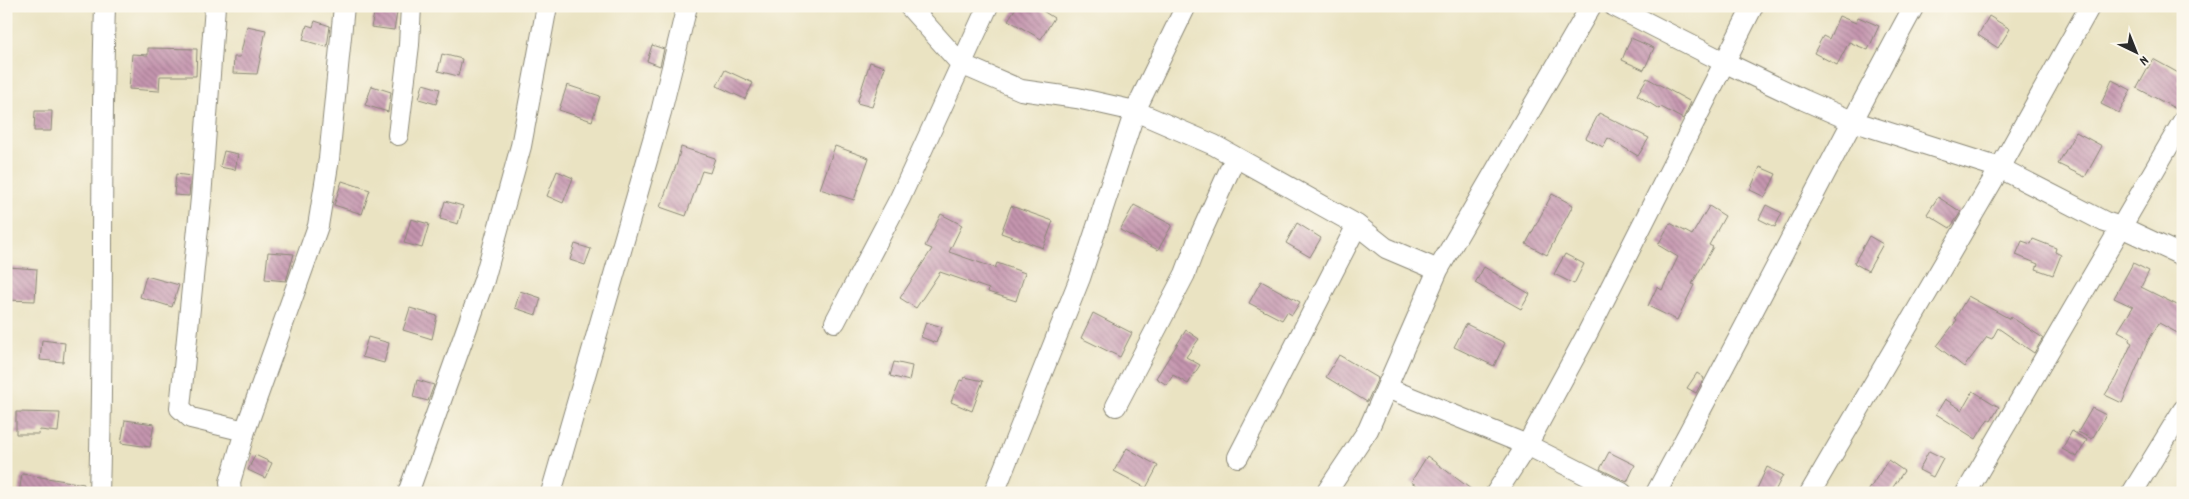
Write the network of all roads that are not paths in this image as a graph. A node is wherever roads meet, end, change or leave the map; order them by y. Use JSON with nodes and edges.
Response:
{"nodes":[{"id":1,"x":106,"y":6,"type":"edge"},
{"id":2,"x":216,"y":6,"type":"edge"},
{"id":3,"x":344,"y":6,"type":"edge"},
{"id":4,"x":411,"y":6,"type":"edge"},
{"id":5,"x":547,"y":6,"type":"edge"},
{"id":6,"x":687,"y":6,"type":"edge"},
{"id":7,"x":909,"y":6,"type":"edge"},
{"id":8,"x":988,"y":6,"type":"edge"},
{"id":9,"x":1186,"y":6,"type":"edge"},
{"id":10,"x":1591,"y":6,"type":"edge"},
{"id":11,"x":1614,"y":6,"type":"edge"},
{"id":12,"x":1753,"y":6,"type":"edge"},
{"id":13,"x":1914,"y":6,"type":"edge"},
{"id":14,"x":2090,"y":6,"type":"edge"},
{"id":15,"x":1726,"y":63,"type":"junction"},
{"id":16,"x":960,"y":64,"type":"junction"},
{"id":17,"x":1135,"y":111,"type":"junction"},
{"id":18,"x":1852,"y":121,"type":"junction"},
{"id":19,"x":2183,"y":121,"type":"edge"},
{"id":20,"x":398,"y":135,"type":"dead end"},
{"id":21,"x":1235,"y":158,"type":"junction"},
{"id":22,"x":2000,"y":168,"type":"junction"},
{"id":23,"x":1357,"y":225,"type":"junction"},
{"id":24,"x":2121,"y":227,"type":"junction"},
{"id":25,"x":2183,"y":256,"type":"edge"},
{"id":26,"x":1438,"y":270,"type":"junction"},
{"id":27,"x":834,"y":322,"type":"dead end"},
{"id":28,"x":1387,"y":388,"type":"junction"},
{"id":29,"x":1116,"y":406,"type":"dead end"},
{"id":30,"x":2183,"y":410,"type":"edge"},
{"id":31,"x":245,"y":431,"type":"junction"},
{"id":32,"x":1527,"y":445,"type":"junction"},
{"id":33,"x":1238,"y":457,"type":"dead end"},
{"id":34,"x":98,"y":493,"type":"edge"},
{"id":35,"x":231,"y":493,"type":"edge"},
{"id":36,"x":408,"y":493,"type":"edge"},
{"id":37,"x":551,"y":493,"type":"edge"},
{"id":38,"x":994,"y":493,"type":"edge"},
{"id":39,"x":1326,"y":493,"type":"edge"},
{"id":40,"x":1496,"y":493,"type":"edge"},
{"id":41,"x":1622,"y":493,"type":"edge"},
{"id":42,"x":1656,"y":493,"type":"edge"},
{"id":43,"x":1810,"y":493,"type":"edge"},
{"id":44,"x":1966,"y":493,"type":"edge"},
{"id":45,"x":2132,"y":493,"type":"edge"}],
"edges":[{"from":1,"to":34,"type":"street"},
{"from":2,"to":31,"type":"street"},
{"from":3,"to":31,"type":"street"},
{"from":4,"to":20,"type":"street"},
{"from":5,"to":36,"type":"street"},
{"from":6,"to":37,"type":"street"},
{"from":7,"to":16,"type":"street"},
{"from":8,"to":16,"type":"street"},
{"from":9,"to":17,"type":"street"},
{"from":10,"to":26,"type":"street"},
{"from":11,"to":15,"type":"street"},
{"from":12,"to":15,"type":"street"},
{"from":13,"to":18,"type":"street"},
{"from":14,"to":22,"type":"street"},
{"from":15,"to":18,"type":"street"},
{"from":15,"to":32,"type":"street"},
{"from":16,"to":17,"type":"street"},
{"from":16,"to":27,"type":"street"},
{"from":17,"to":21,"type":"street"},
{"from":17,"to":38,"type":"street"},
{"from":18,"to":22,"type":"street"},
{"from":18,"to":42,"type":"street"},
{"from":19,"to":24,"type":"street"},
{"from":21,"to":23,"type":"street"},
{"from":21,"to":29,"type":"street"},
{"from":22,"to":24,"type":"street"},
{"from":22,"to":43,"type":"street"},
{"from":23,"to":26,"type":"street"},
{"from":23,"to":33,"type":"street"},
{"from":24,"to":25,"type":"street"},
{"from":24,"to":44,"type":"street"},
{"from":26,"to":28,"type":"street"},
{"from":28,"to":32,"type":"street"},
{"from":28,"to":39,"type":"street"},
{"from":30,"to":45,"type":"street"},
{"from":31,"to":35,"type":"street"},
{"from":32,"to":40,"type":"street"},
{"from":32,"to":41,"type":"street"}]}
